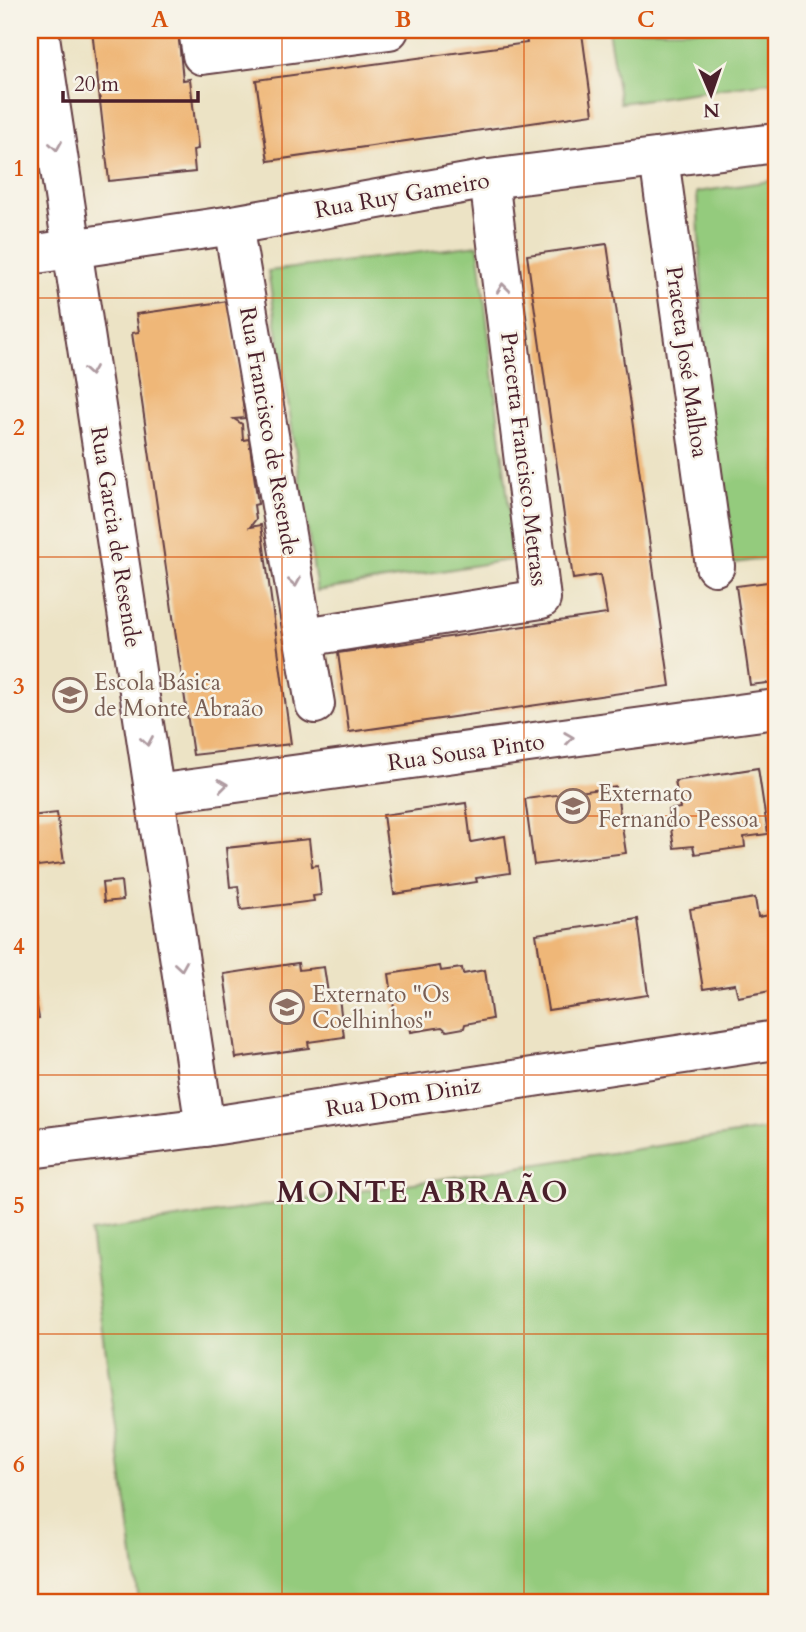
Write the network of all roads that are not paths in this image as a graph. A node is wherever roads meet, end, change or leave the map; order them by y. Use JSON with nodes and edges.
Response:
{"nodes":[{"id":1,"x":39,"y":30,"type":"edge"},
{"id":2,"x":198,"y":30,"type":"edge"},
{"id":3,"x":388,"y":30,"type":"edge"},
{"id":4,"x":776,"y":143,"type":"edge"},
{"id":5,"x":659,"y":158,"type":"junction"},
{"id":6,"x":489,"y":179,"type":"junction"},
{"id":7,"x":233,"y":225,"type":"junction"},
{"id":8,"x":72,"y":250,"type":"junction"},
{"id":9,"x":30,"y":255,"type":"edge"},
{"id":10,"x":715,"y":566,"type":"dead end"},
{"id":11,"x":304,"y":637,"type":"junction"},
{"id":12,"x":315,"y":704,"type":"dead end"},
{"id":13,"x":776,"y":709,"type":"edge"},
{"id":14,"x":155,"y":793,"type":"junction"},
{"id":15,"x":776,"y":1040,"type":"edge"},
{"id":16,"x":205,"y":1127,"type":"junction"},
{"id":17,"x":30,"y":1149,"type":"edge"}],
"edges":[{"from":1,"to":8,"type":"street","name":"Rua Garcia de Resende","one_way":true},
{"from":2,"to":3,"type":"street"},
{"from":4,"to":5,"type":"street","name":"Rua Ruy Gameiro"},
{"from":5,"to":6,"type":"street","name":"Rua Ruy Gameiro"},
{"from":5,"to":10,"type":"street","name":"Praceta José Malhoa"},
{"from":6,"to":7,"type":"street","name":"Rua Ruy Gameiro"},
{"from":11,"to":6,"type":"street","name":"Pracerta Francisco Metrass","one_way":true},
{"from":7,"to":8,"type":"street","name":"Rua Ruy Gameiro"},
{"from":7,"to":11,"type":"street","name":"Rua Francisco de Resende","one_way":true},
{"from":8,"to":9,"type":"street","name":"Rua Ruy Gameiro"},
{"from":8,"to":14,"type":"street","name":"Rua Garcia de Resende","one_way":true},
{"from":11,"to":12,"type":"street"},
{"from":14,"to":13,"type":"street","name":"Rua Sousa Pinto","one_way":true},
{"from":14,"to":16,"type":"street","name":"Rua Garcia de Resende","one_way":true},
{"from":15,"to":16,"type":"street","name":"Rua Dom Diniz"},
{"from":16,"to":17,"type":"street","name":"Rua Dom Diniz"}]}
